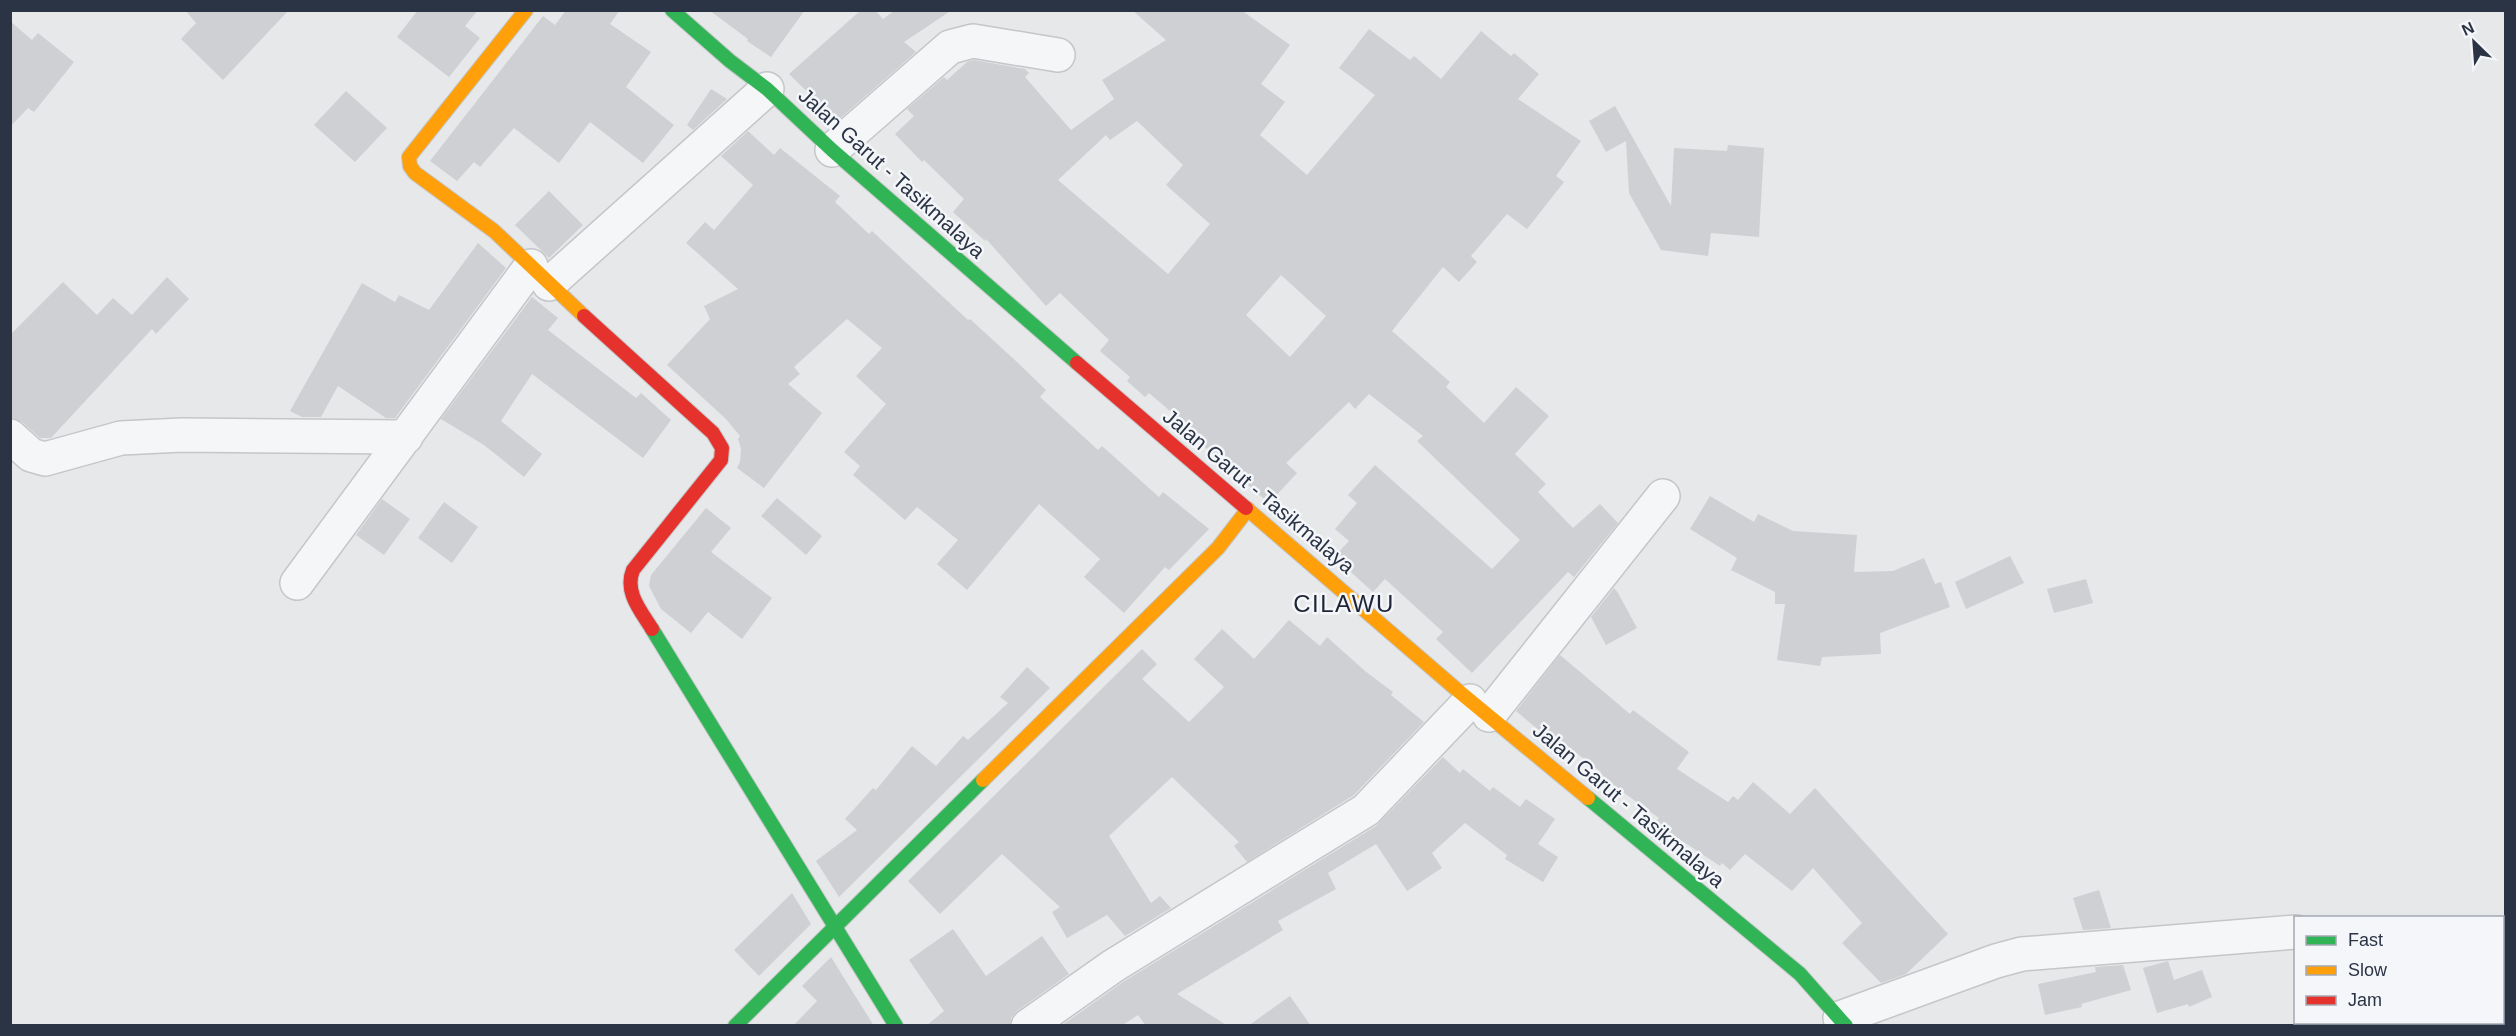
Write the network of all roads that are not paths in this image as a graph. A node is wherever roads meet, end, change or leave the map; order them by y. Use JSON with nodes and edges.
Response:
{"nodes":[{"id":1,"x":526,"y":10,"type":"edge"},
{"id":2,"x":672,"y":10,"type":"edge"},
{"id":3,"x":1058,"y":55,"type":"dead end"},
{"id":4,"x":767,"y":89,"type":"junction"},
{"id":5,"x":832,"y":150,"type":"junction"},
{"id":6,"x":540,"y":275,"type":"junction"},
{"id":7,"x":10,"y":436,"type":"edge"},
{"id":8,"x":406,"y":437,"type":"junction"},
{"id":9,"x":1663,"y":496,"type":"dead end"},
{"id":10,"x":1248,"y":509,"type":"junction"},
{"id":11,"x":297,"y":583,"type":"dead end"},
{"id":12,"x":1479,"y":708,"type":"junction"},
{"id":13,"x":836,"y":926,"type":"junction"},
{"id":14,"x":2294,"y":932,"type":"edge"},
{"id":15,"x":1843,"y":1022,"type":"edge"},
{"id":16,"x":735,"y":1026,"type":"edge"},
{"id":17,"x":896,"y":1026,"type":"edge"},
{"id":18,"x":1028,"y":1026,"type":"edge"}],
"edges":[{"from":1,"to":6,"type":"street"},
{"from":2,"to":4,"type":"street","name":"Jalan Garut - Tasikmalaya"},
{"from":3,"to":5,"type":"street"},
{"from":4,"to":5,"type":"street","name":"Jalan Garut - Tasikmalaya"},
{"from":4,"to":6,"type":"street"},
{"from":5,"to":10,"type":"street","name":"Jalan Garut - Tasikmalaya"},
{"from":6,"to":8,"type":"street"},
{"from":6,"to":13,"type":"street"},
{"from":7,"to":8,"type":"street"},
{"from":8,"to":11,"type":"street"},
{"from":9,"to":12,"type":"street"},
{"from":10,"to":12,"type":"street","name":"Jalan Garut - Tasikmalaya"},
{"from":10,"to":13,"type":"street"},
{"from":12,"to":15,"type":"street","name":"Jalan Garut - Tasikmalaya"},
{"from":12,"to":18,"type":"street"},
{"from":13,"to":16,"type":"street"},
{"from":13,"to":17,"type":"street"},
{"from":14,"to":15,"type":"street"}]}
